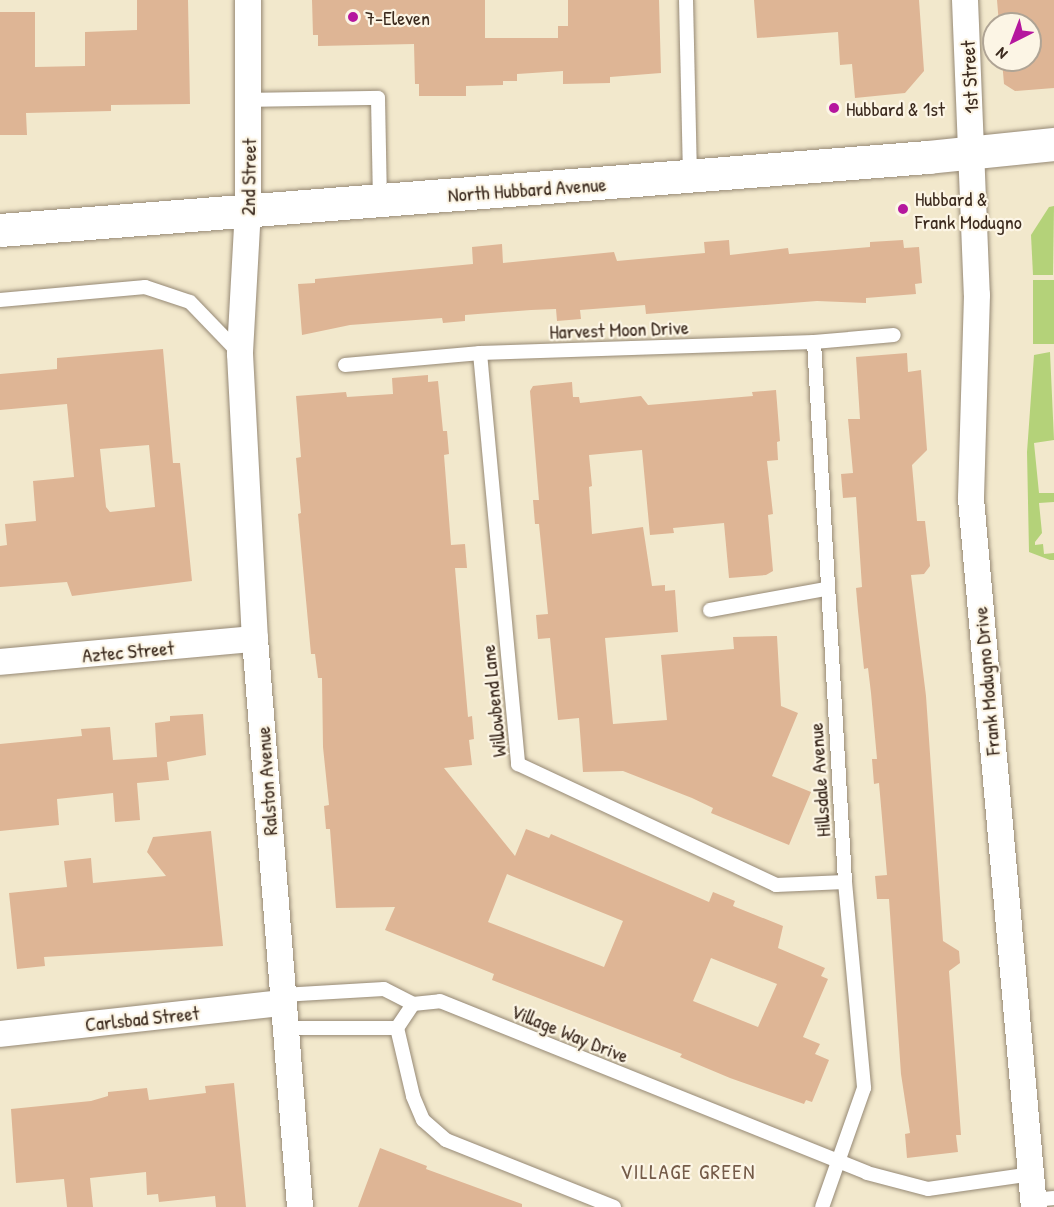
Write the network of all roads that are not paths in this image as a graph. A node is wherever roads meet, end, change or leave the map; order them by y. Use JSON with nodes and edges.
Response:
{"nodes":[{"id":1,"x":248,"y":0,"type":"edge"},
{"id":2,"x":686,"y":0,"type":"edge"},
{"id":3,"x":965,"y":0,"type":"edge"},
{"id":4,"x":248,"y":100,"type":"junction"},
{"id":5,"x":1054,"y":144,"type":"edge"},
{"id":6,"x":972,"y":153,"type":"junction"},
{"id":7,"x":690,"y":177,"type":"junction"},
{"id":8,"x":380,"y":200,"type":"junction"},
{"id":9,"x":248,"y":209,"type":"junction"},
{"id":10,"x":0,"y":230,"type":"edge"},
{"id":11,"x":0,"y":300,"type":"edge"},
{"id":12,"x":894,"y":335,"type":"dead end"},
{"id":13,"x":814,"y":342,"type":"junction"},
{"id":14,"x":480,"y":353,"type":"junction"},
{"id":15,"x":240,"y":354,"type":"junction"},
{"id":16,"x":345,"y":365,"type":"dead end"},
{"id":17,"x":826,"y":589,"type":"junction"},
{"id":18,"x":710,"y":610,"type":"dead end"},
{"id":19,"x":255,"y":639,"type":"junction"},
{"id":20,"x":0,"y":662,"type":"edge"},
{"id":21,"x":845,"y":882,"type":"junction"},
{"id":22,"x":413,"y":1004,"type":"junction"},
{"id":23,"x":283,"y":1009,"type":"junction"},
{"id":24,"x":397,"y":1028,"type":"junction"},
{"id":25,"x":0,"y":1034,"type":"edge"},
{"id":26,"x":835,"y":1163,"type":"junction"},
{"id":27,"x":1032,"y":1174,"type":"junction"},
{"id":28,"x":1041,"y":1202,"type":"edge"},
{"id":29,"x":300,"y":1207,"type":"edge"},
{"id":30,"x":614,"y":1207,"type":"edge"},
{"id":31,"x":822,"y":1207,"type":"edge"}],
"edges":[{"from":1,"to":4,"type":"street","name":"2nd Street"},
{"from":2,"to":7,"type":"lane"},
{"from":3,"to":6,"type":"street","name":"1st Street"},
{"from":4,"to":8,"type":"lane"},
{"from":4,"to":9,"type":"street","name":"2nd Street"},
{"from":5,"to":6,"type":"main road","name":"North Hubbard Avenue"},
{"from":6,"to":7,"type":"main road","name":"North Hubbard Avenue"},
{"from":6,"to":27,"type":"street","name":"Frank Modugno Drive"},
{"from":7,"to":8,"type":"main road","name":"North Hubbard Avenue"},
{"from":8,"to":9,"type":"main road","name":"North Hubbard Avenue"},
{"from":9,"to":10,"type":"main road","name":"North Hubbard Avenue"},
{"from":9,"to":15,"type":"street","name":"2nd Street"},
{"from":11,"to":15,"type":"lane"},
{"from":12,"to":13,"type":"lane","name":"Harvest Moon Drive"},
{"from":13,"to":14,"type":"lane","name":"Harvest Moon Drive"},
{"from":13,"to":17,"type":"lane","name":"Hillsdale Avenue"},
{"from":14,"to":16,"type":"lane","name":"Harvest Moon Drive"},
{"from":14,"to":21,"type":"lane","name":"Willowbend Lane"},
{"from":15,"to":19,"type":"street","name":"Ralston Avenue"},
{"from":17,"to":18,"type":"lane"},
{"from":17,"to":21,"type":"lane","name":"Hillsdale Avenue"},
{"from":19,"to":20,"type":"street","name":"Aztec Street"},
{"from":19,"to":23,"type":"street","name":"Ralston Avenue"},
{"from":21,"to":26,"type":"lane","name":"Hillsdale Avenue"},
{"from":22,"to":23,"type":"lane"},
{"from":22,"to":24,"type":"lane"},
{"from":22,"to":26,"type":"lane","name":"Village Way Drive"},
{"from":23,"to":24,"type":"lane"},
{"from":23,"to":25,"type":"street","name":"Carlsbad Street"},
{"from":23,"to":29,"type":"street","name":"Ralston Avenue"},
{"from":24,"to":30,"type":"lane"},
{"from":26,"to":27,"type":"lane","name":"Village Way Drive"},
{"from":26,"to":31,"type":"lane","name":"Hillsdale Avenue"},
{"from":27,"to":28,"type":"street","name":"Frank Modugno Drive"}]}
